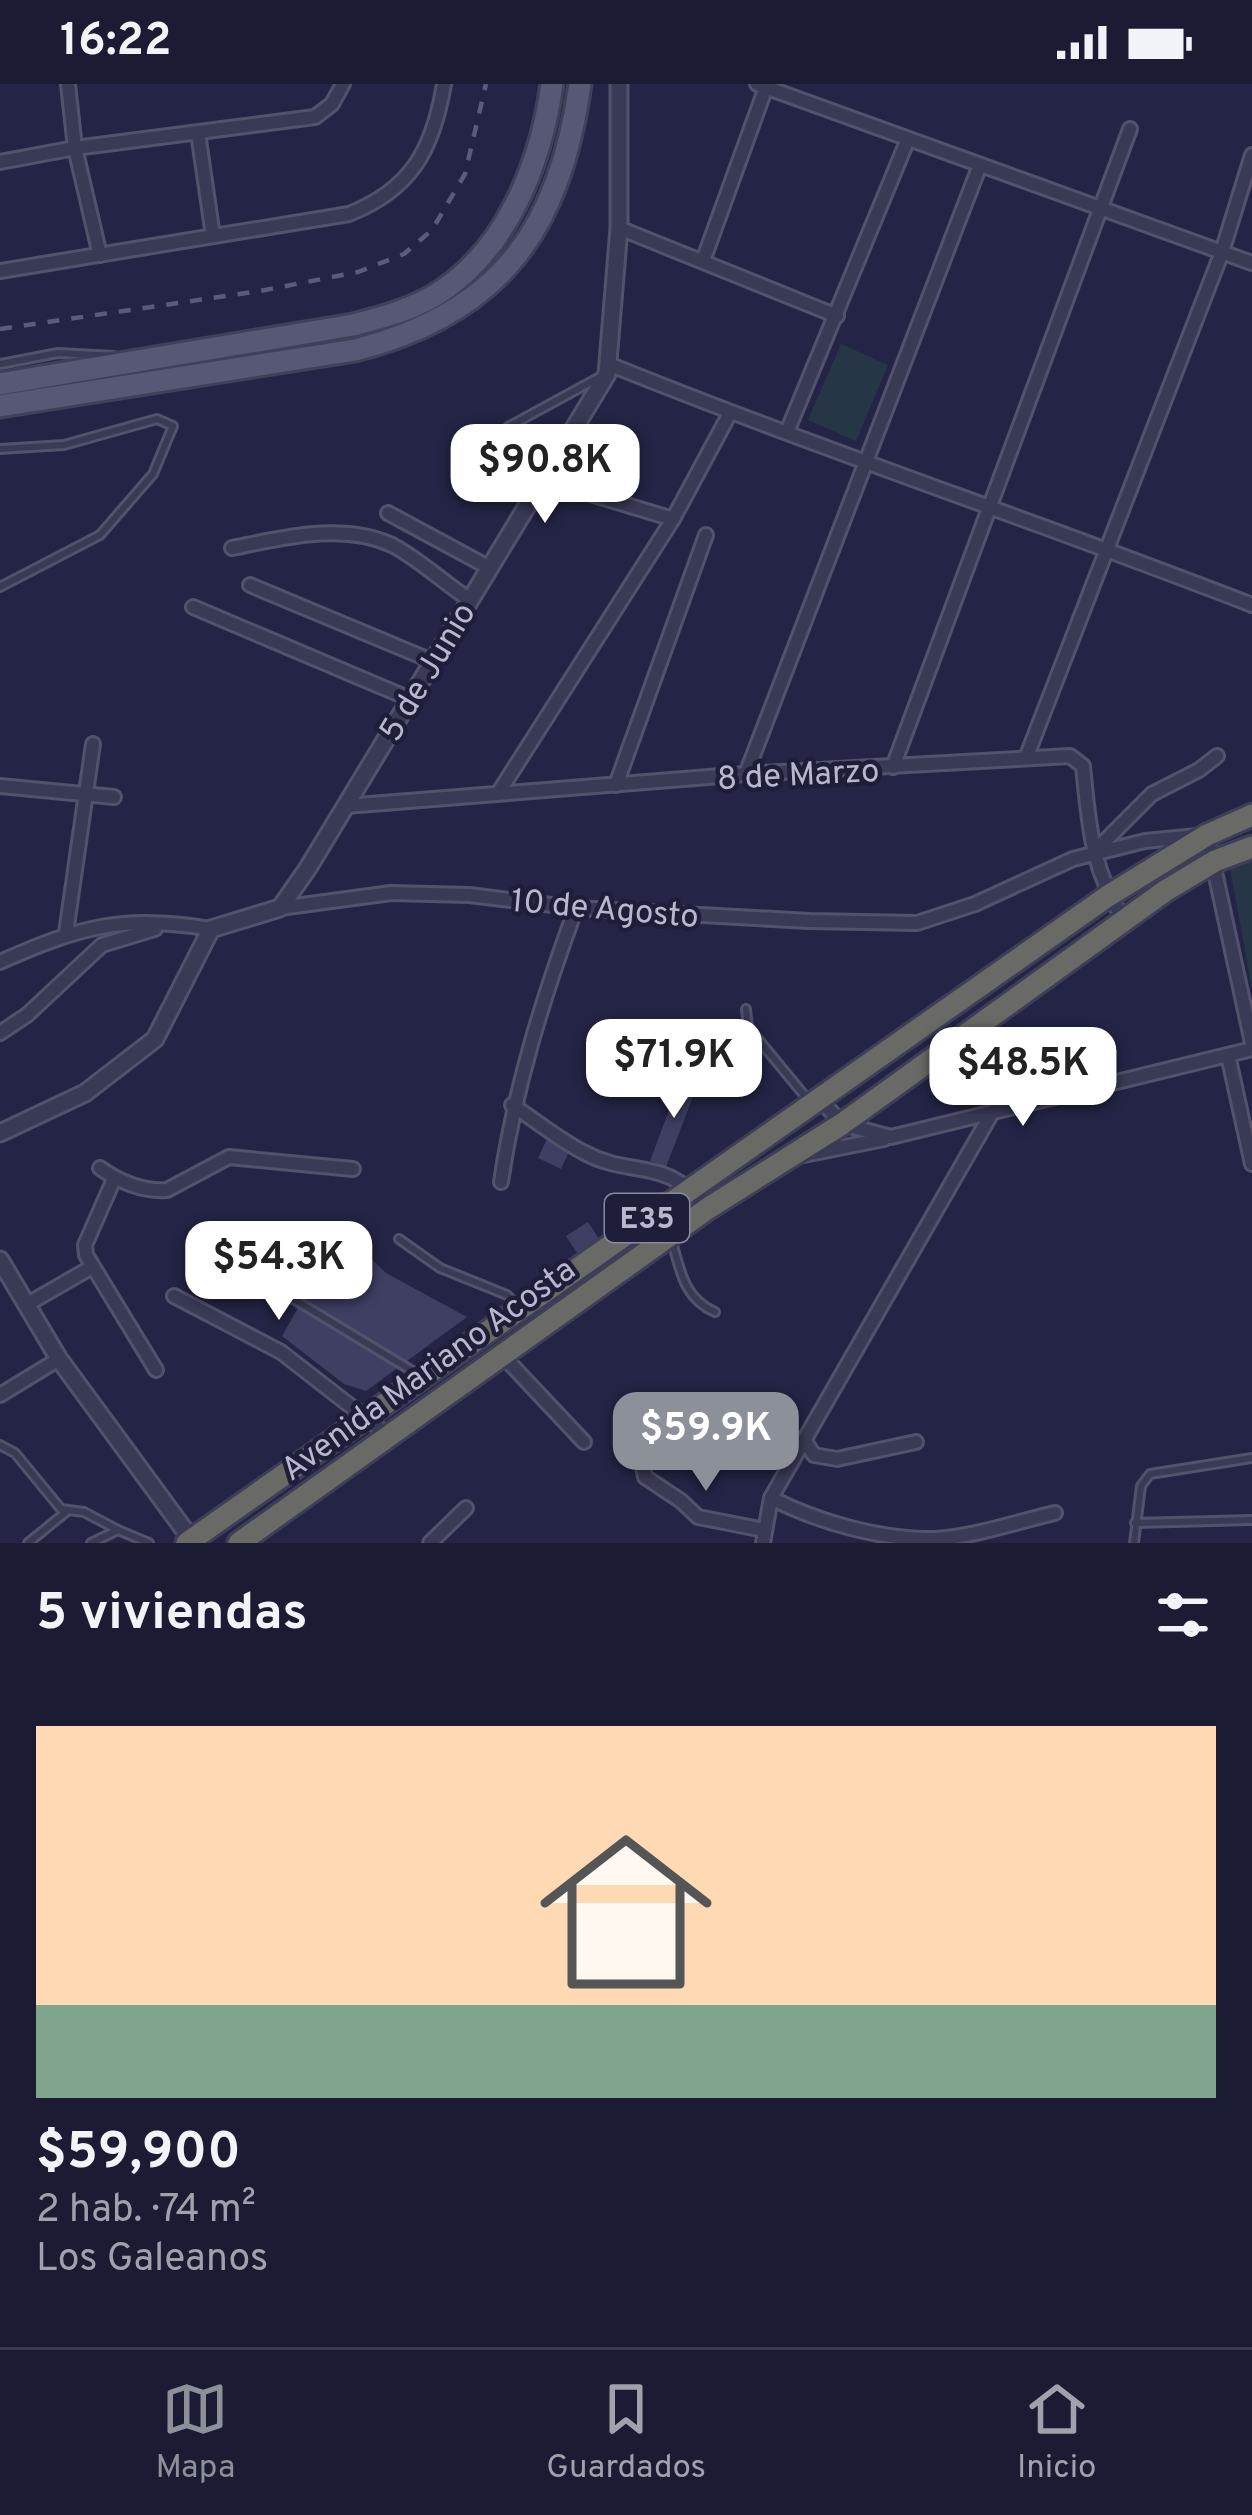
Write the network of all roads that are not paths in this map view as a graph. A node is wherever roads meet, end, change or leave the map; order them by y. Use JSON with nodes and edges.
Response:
{"nodes":[{"id":1,"x":68,"y":84,"type":"edge"},
{"id":2,"x":343,"y":84,"type":"edge"},
{"id":3,"x":444,"y":84,"type":"edge"},
{"id":4,"x":552,"y":84,"type":"edge"},
{"id":5,"x":580,"y":84,"type":"edge"},
{"id":6,"x":620,"y":84,"type":"edge"},
{"id":7,"x":761,"y":86,"type":"edge"},
{"id":8,"x":1130,"y":129,"type":"dead end"},
{"id":9,"x":198,"y":133,"type":"junction"},
{"id":10,"x":908,"y":139,"type":"junction"},
{"id":11,"x":75,"y":148,"type":"junction"},
{"id":12,"x":1252,"y":155,"type":"edge"},
{"id":13,"x":0,"y":162,"type":"edge"},
{"id":14,"x":980,"y":165,"type":"junction"},
{"id":15,"x":1102,"y":207,"type":"junction"},
{"id":16,"x":619,"y":228,"type":"junction"},
{"id":17,"x":212,"y":236,"type":"junction"},
{"id":18,"x":1222,"y":252,"type":"junction"},
{"id":19,"x":100,"y":255,"type":"junction"},
{"id":20,"x":703,"y":261,"type":"junction"},
{"id":21,"x":1252,"y":262,"type":"edge"},
{"id":22,"x":0,"y":272,"type":"edge"},
{"id":23,"x":837,"y":316,"type":"junction"},
{"id":24,"x":153,"y":358,"type":"junction"},
{"id":25,"x":0,"y":364,"type":"edge"},
{"id":26,"x":609,"y":370,"type":"junction"},
{"id":27,"x":0,"y":384,"type":"edge"},
{"id":28,"x":0,"y":406,"type":"edge"},
{"id":29,"x":730,"y":413,"type":"junction"},
{"id":30,"x":508,"y":427,"type":"dead end"},
{"id":31,"x":787,"y":432,"type":"junction"},
{"id":32,"x":0,"y":449,"type":"edge"},
{"id":33,"x":865,"y":459,"type":"junction"},
{"id":34,"x":544,"y":480,"type":"junction"},
{"id":35,"x":988,"y":504,"type":"junction"},
{"id":36,"x":388,"y":512,"type":"dead end"},
{"id":37,"x":673,"y":519,"type":"junction"},
{"id":38,"x":706,"y":535,"type":"dead end"},
{"id":39,"x":232,"y":548,"type":"dead end"},
{"id":40,"x":1107,"y":548,"type":"junction"},
{"id":41,"x":488,"y":567,"type":"junction"},
{"id":42,"x":250,"y":585,"type":"dead end"},
{"id":43,"x":0,"y":586,"type":"edge"},
{"id":44,"x":470,"y":600,"type":"junction"},
{"id":45,"x":1252,"y":605,"type":"edge"},
{"id":46,"x":193,"y":608,"type":"dead end"},
{"id":47,"x":432,"y":662,"type":"junction"},
{"id":48,"x":410,"y":698,"type":"junction"},
{"id":49,"x":93,"y":744,"type":"dead end"},
{"id":50,"x":1217,"y":756,"type":"dead end"},
{"id":51,"x":1026,"y":758,"type":"junction"},
{"id":52,"x":893,"y":767,"type":"junction"},
{"id":53,"x":746,"y":775,"type":"junction"},
{"id":54,"x":616,"y":785,"type":"junction"},
{"id":55,"x":0,"y":786,"type":"edge"},
{"id":56,"x":499,"y":792,"type":"junction"},
{"id":57,"x":88,"y":795,"type":"junction"},
{"id":58,"x":114,"y":797,"type":"dead end"},
{"id":59,"x":346,"y":806,"type":"junction"},
{"id":60,"x":1252,"y":815,"type":"edge"},
{"id":61,"x":1207,"y":835,"type":"junction"},
{"id":62,"x":1252,"y":847,"type":"edge"},
{"id":63,"x":1092,"y":854,"type":"junction"},
{"id":64,"x":1215,"y":861,"type":"junction"},
{"id":65,"x":1108,"y":896,"type":"junction"},
{"id":66,"x":280,"y":908,"type":"junction"},
{"id":67,"x":576,"y":908,"type":"junction"},
{"id":68,"x":1125,"y":921,"type":"junction"},
{"id":69,"x":171,"y":924,"type":"junction"},
{"id":70,"x":211,"y":929,"type":"junction"},
{"id":71,"x":66,"y":933,"type":"junction"},
{"id":72,"x":0,"y":962,"type":"edge"},
{"id":73,"x":746,"y":1009,"type":"dead end"},
{"id":74,"x":0,"y":1034,"type":"edge"},
{"id":75,"x":1252,"y":1046,"type":"edge"},
{"id":76,"x":1228,"y":1055,"type":"junction"},
{"id":77,"x":815,"y":1101,"type":"junction"},
{"id":78,"x":512,"y":1105,"type":"junction"},
{"id":79,"x":993,"y":1111,"type":"junction"},
{"id":80,"x":842,"y":1124,"type":"junction"},
{"id":81,"x":0,"y":1133,"type":"edge"},
{"id":82,"x":891,"y":1137,"type":"junction"},
{"id":83,"x":792,"y":1158,"type":"junction"},
{"id":84,"x":1252,"y":1163,"type":"edge"},
{"id":85,"x":100,"y":1168,"type":"dead end"},
{"id":86,"x":353,"y":1169,"type":"dead end"},
{"id":87,"x":114,"y":1179,"type":"junction"},
{"id":88,"x":501,"y":1182,"type":"dead end"},
{"id":89,"x":691,"y":1187,"type":"junction"},
{"id":90,"x":707,"y":1208,"type":"junction"},
{"id":91,"x":670,"y":1235,"type":"junction"},
{"id":92,"x":399,"y":1239,"type":"dead end"},
{"id":93,"x":0,"y":1260,"type":"edge"},
{"id":94,"x":92,"y":1267,"type":"junction"},
{"id":95,"x":174,"y":1296,"type":"dead end"},
{"id":96,"x":296,"y":1300,"type":"dead end"},
{"id":97,"x":26,"y":1305,"type":"junction"},
{"id":98,"x":519,"y":1308,"type":"junction"},
{"id":99,"x":715,"y":1312,"type":"dead end"},
{"id":100,"x":502,"y":1355,"type":"junction"},
{"id":101,"x":59,"y":1359,"type":"junction"},
{"id":102,"x":156,"y":1370,"type":"dead end"},
{"id":103,"x":422,"y":1377,"type":"junction"},
{"id":104,"x":0,"y":1395,"type":"edge"},
{"id":105,"x":367,"y":1416,"type":"junction"},
{"id":106,"x":389,"y":1436,"type":"junction"},
{"id":107,"x":804,"y":1441,"type":"junction"},
{"id":108,"x":584,"y":1442,"type":"dead end"},
{"id":109,"x":916,"y":1442,"type":"dead end"},
{"id":110,"x":0,"y":1445,"type":"edge"},
{"id":111,"x":640,"y":1452,"type":"dead end"},
{"id":112,"x":1252,"y":1458,"type":"edge"},
{"id":113,"x":771,"y":1498,"type":"junction"},
{"id":114,"x":466,"y":1508,"type":"dead end"},
{"id":115,"x":66,"y":1512,"type":"junction"},
{"id":116,"x":1054,"y":1514,"type":"dead end"},
{"id":117,"x":1252,"y":1520,"type":"edge"},
{"id":118,"x":1135,"y":1522,"type":"junction"},
{"id":119,"x":118,"y":1530,"type":"junction"},
{"id":120,"x":763,"y":1536,"type":"edge"},
{"id":121,"x":191,"y":1542,"type":"edge"},
{"id":122,"x":28,"y":1543,"type":"edge"},
{"id":123,"x":91,"y":1543,"type":"edge"},
{"id":124,"x":149,"y":1543,"type":"edge"},
{"id":125,"x":239,"y":1543,"type":"edge"},
{"id":126,"x":430,"y":1543,"type":"edge"},
{"id":127,"x":1134,"y":1543,"type":"edge"}],
"edges":[{"from":1,"to":11,"type":"street"},
{"from":2,"to":9,"type":"street"},
{"from":3,"to":17,"type":"street"},
{"from":4,"to":24,"type":"main road"},
{"from":5,"to":28,"type":"main road"},
{"from":6,"to":16,"type":"street","name":"5 de Junio"},
{"from":7,"to":10,"type":"street"},
{"from":7,"to":20,"type":"street"},
{"from":8,"to":15,"type":"street"},
{"from":9,"to":11,"type":"street"},
{"from":9,"to":17,"type":"street"},
{"from":10,"to":14,"type":"street"},
{"from":10,"to":23,"type":"street"},
{"from":11,"to":13,"type":"street"},
{"from":11,"to":19,"type":"street"},
{"from":12,"to":18,"type":"street"},
{"from":14,"to":15,"type":"street"},
{"from":14,"to":33,"type":"street"},
{"from":15,"to":18,"type":"street"},
{"from":15,"to":35,"type":"street"},
{"from":16,"to":20,"type":"street"},
{"from":16,"to":26,"type":"street","name":"5 de Junio"},
{"from":17,"to":19,"type":"street"},
{"from":18,"to":21,"type":"street"},
{"from":18,"to":40,"type":"street"},
{"from":19,"to":22,"type":"street"},
{"from":20,"to":23,"type":"street"},
{"from":23,"to":31,"type":"street"},
{"from":24,"to":25,"type":"lane"},
{"from":24,"to":27,"type":"main road"},
{"from":26,"to":29,"type":"street"},
{"from":26,"to":30,"type":"lane"},
{"from":26,"to":34,"type":"street","name":"5 de Junio"},
{"from":29,"to":31,"type":"street"},
{"from":29,"to":37,"type":"street"},
{"from":31,"to":33,"type":"street"},
{"from":32,"to":43,"type":"lane"},
{"from":33,"to":35,"type":"street"},
{"from":33,"to":53,"type":"street"},
{"from":34,"to":37,"type":"street"},
{"from":34,"to":41,"type":"street","name":"5 de Junio"},
{"from":35,"to":40,"type":"street"},
{"from":35,"to":52,"type":"street"},
{"from":36,"to":41,"type":"street"},
{"from":37,"to":56,"type":"street"},
{"from":38,"to":54,"type":"street"},
{"from":39,"to":44,"type":"street"},
{"from":40,"to":45,"type":"street"},
{"from":40,"to":51,"type":"street"},
{"from":41,"to":44,"type":"street","name":"5 de Junio"},
{"from":42,"to":47,"type":"street"},
{"from":44,"to":47,"type":"street","name":"5 de Junio"},
{"from":46,"to":48,"type":"street"},
{"from":47,"to":48,"type":"street","name":"5 de Junio"},
{"from":48,"to":59,"type":"street","name":"5 de Junio"},
{"from":49,"to":57,"type":"street"},
{"from":50,"to":63,"type":"street"},
{"from":51,"to":52,"type":"street","name":"8 de Marzo"},
{"from":51,"to":63,"type":"street","name":"8 de Marzo"},
{"from":52,"to":53,"type":"street","name":"8 de Marzo"},
{"from":53,"to":54,"type":"street","name":"8 de Marzo"},
{"from":54,"to":56,"type":"street","name":"8 de Marzo"},
{"from":55,"to":57,"type":"street"},
{"from":56,"to":59,"type":"street","name":"8 de Marzo"},
{"from":57,"to":58,"type":"street"},
{"from":57,"to":71,"type":"street"},
{"from":59,"to":66,"type":"street","name":"5 de Junio"},
{"from":60,"to":61,"type":"highway","name":"Avenida Mariano Acosta","number":"E35"},
{"from":61,"to":63,"type":"street","name":"10 de Agosto"},
{"from":61,"to":64,"type":"street"},
{"from":61,"to":65,"type":"highway","name":"Avenida Mariano Acosta","number":"E35"},
{"from":62,"to":64,"type":"highway","name":"Avenida Mariano Acosta","number":"E35"},
{"from":63,"to":65,"type":"street","name":"8 de Marzo"},
{"from":63,"to":67,"type":"street","name":"10 de Agosto"},
{"from":64,"to":68,"type":"highway","name":"Avenida Mariano Acosta","number":"E35"},
{"from":64,"to":75,"type":"street"},
{"from":65,"to":68,"type":"street","name":"8 de Marzo"},
{"from":65,"to":77,"type":"highway","name":"Avenida Mariano Acosta","number":"E35"},
{"from":66,"to":67,"type":"street","name":"10 de Agosto"},
{"from":66,"to":70,"type":"street","name":"10 de Agosto"},
{"from":67,"to":78,"type":"street"},
{"from":68,"to":80,"type":"highway","name":"Avenida Mariano Acosta","number":"E35"},
{"from":69,"to":70,"type":"street","name":"10 de Agosto"},
{"from":69,"to":71,"type":"street","name":"10 de Agosto"},
{"from":69,"to":74,"type":"street"},
{"from":70,"to":81,"type":"street"},
{"from":71,"to":72,"type":"street","name":"10 de Agosto"},
{"from":73,"to":77,"type":"lane"},
{"from":75,"to":76,"type":"street"},
{"from":76,"to":79,"type":"street"},
{"from":76,"to":84,"type":"street"},
{"from":77,"to":80,"type":"street"},
{"from":77,"to":89,"type":"highway","name":"Avenida Mariano Acosta","number":"E35"},
{"from":78,"to":88,"type":"street"},
{"from":78,"to":89,"type":"street"},
{"from":79,"to":82,"type":"street"},
{"from":79,"to":107,"type":"street"},
{"from":80,"to":82,"type":"street"},
{"from":80,"to":83,"type":"highway","name":"Avenida Mariano Acosta","number":"E35"},
{"from":82,"to":83,"type":"street"},
{"from":83,"to":90,"type":"highway","name":"Avenida Mariano Acosta","number":"E35"},
{"from":85,"to":87,"type":"street"},
{"from":86,"to":87,"type":"street"},
{"from":87,"to":94,"type":"street"},
{"from":89,"to":90,"type":"street"},
{"from":89,"to":98,"type":"highway","name":"Avenida Mariano Acosta","number":"E35"},
{"from":90,"to":91,"type":"highway","name":"Avenida Mariano Acosta","number":"E35"},
{"from":91,"to":99,"type":"lane"},
{"from":91,"to":100,"type":"highway","name":"Avenida Mariano Acosta","number":"E35"},
{"from":92,"to":98,"type":"lane"},
{"from":93,"to":97,"type":"street"},
{"from":94,"to":97,"type":"street"},
{"from":94,"to":102,"type":"street"},
{"from":95,"to":105,"type":"street"},
{"from":96,"to":103,"type":"lane"},
{"from":97,"to":101,"type":"street"},
{"from":98,"to":103,"type":"highway","name":"Avenida Mariano Acosta","number":"E35"},
{"from":100,"to":106,"type":"highway","name":"Avenida Mariano Acosta","number":"E35"},
{"from":100,"to":108,"type":"street"},
{"from":101,"to":104,"type":"street"},
{"from":101,"to":121,"type":"street"},
{"from":103,"to":105,"type":"highway","name":"Avenida Mariano Acosta","number":"E35"},
{"from":105,"to":106,"type":"street"},
{"from":105,"to":121,"type":"highway","name":"Avenida Mariano Acosta","number":"E35"},
{"from":106,"to":125,"type":"highway","name":"Avenida Mariano Acosta","number":"E35"},
{"from":107,"to":109,"type":"street"},
{"from":107,"to":113,"type":"street"},
{"from":110,"to":115,"type":"lane"},
{"from":111,"to":120,"type":"street"},
{"from":112,"to":118,"type":"lane"},
{"from":113,"to":116,"type":"street"},
{"from":113,"to":120,"type":"street"},
{"from":114,"to":126,"type":"street"},
{"from":115,"to":119,"type":"lane"},
{"from":115,"to":122,"type":"lane"},
{"from":117,"to":118,"type":"lane"},
{"from":118,"to":127,"type":"lane"},
{"from":119,"to":123,"type":"lane"},
{"from":119,"to":124,"type":"lane"}]}
